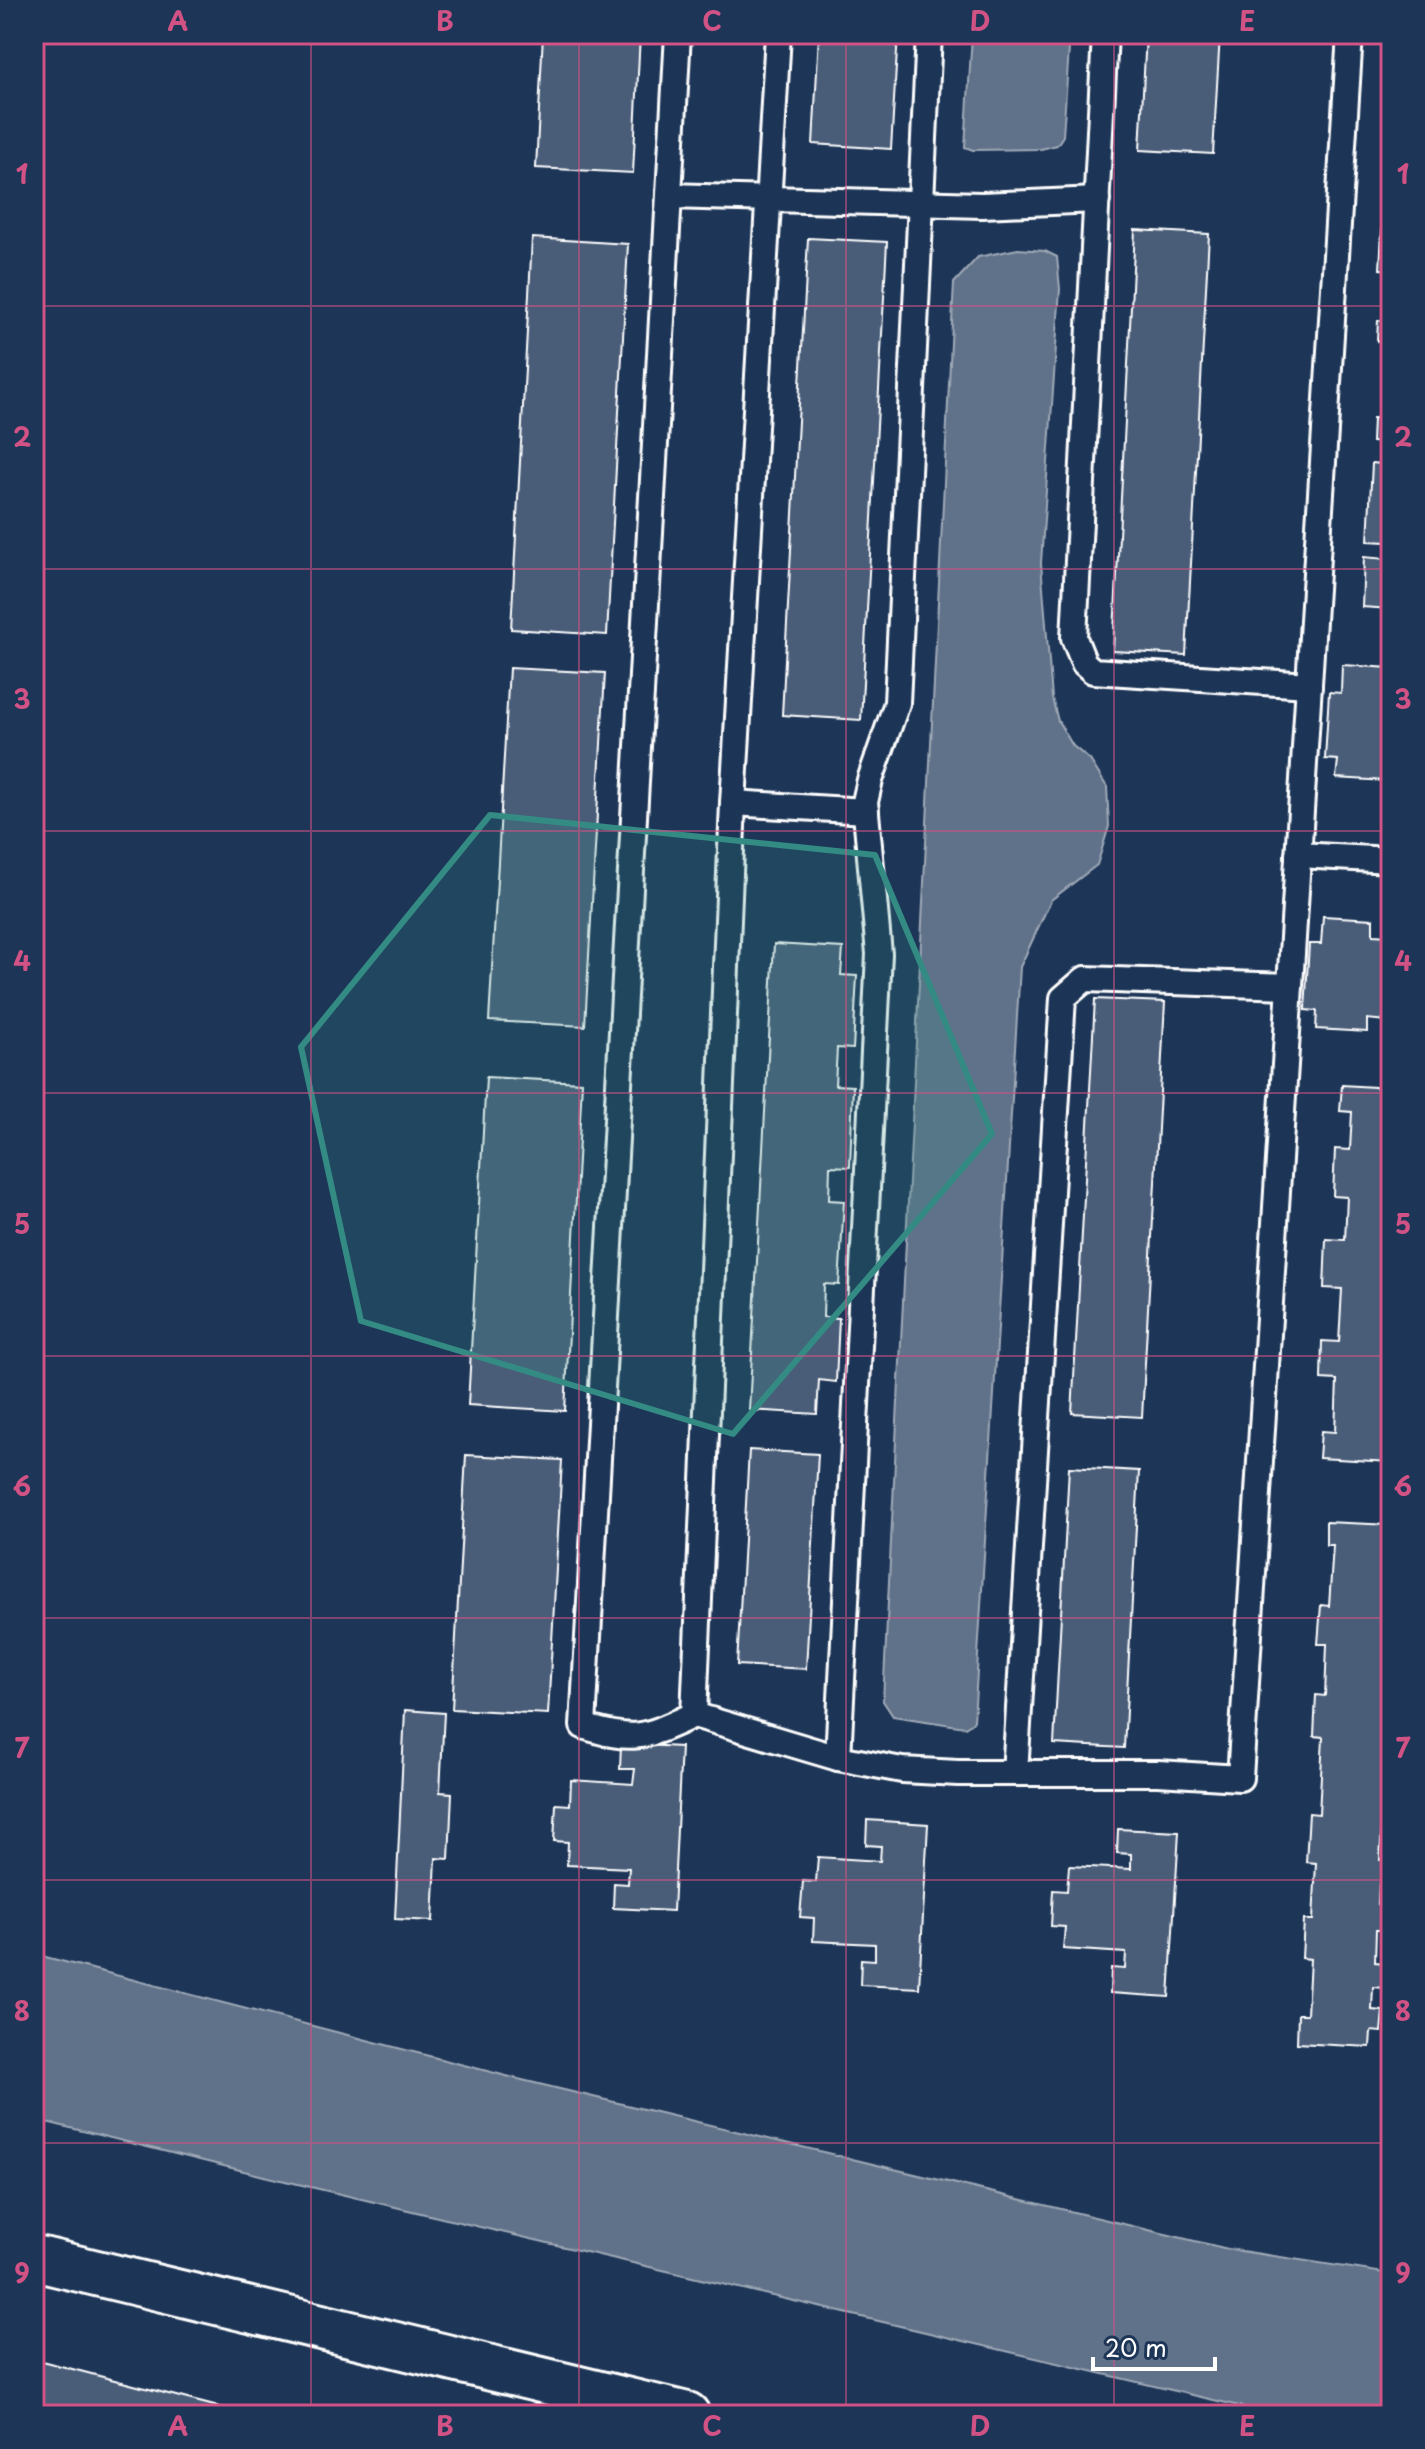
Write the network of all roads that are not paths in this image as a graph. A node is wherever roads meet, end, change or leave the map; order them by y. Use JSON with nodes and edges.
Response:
{"nodes":[{"id":1,"x":678,"y":34,"type":"edge"},
{"id":2,"x":778,"y":34,"type":"edge"},
{"id":3,"x":929,"y":34,"type":"edge"},
{"id":4,"x":1105,"y":34,"type":"edge"},
{"id":5,"x":1350,"y":34,"type":"edge"},
{"id":6,"x":669,"y":196,"type":"junction"},
{"id":7,"x":769,"y":199,"type":"junction"},
{"id":8,"x":1097,"y":200,"type":"junction"},
{"id":9,"x":921,"y":204,"type":"junction"},
{"id":10,"x":1309,"y":685,"type":"junction"},
{"id":11,"x":733,"y":803,"type":"junction"},
{"id":12,"x":866,"y":811,"type":"junction"},
{"id":13,"x":1298,"y":855,"type":"junction"},
{"id":14,"x":1391,"y":860,"type":"edge"},
{"id":15,"x":1290,"y":986,"type":"junction"},
{"id":16,"x":694,"y":1715,"type":"junction"},
{"id":17,"x":838,"y":1758,"type":"junction"},
{"id":18,"x":1015,"y":1773,"type":"junction"},
{"id":19,"x":34,"y":2258,"type":"edge"},
{"id":20,"x":687,"y":2415,"type":"edge"}],
"edges":[{"from":1,"to":6,"type":"lane"},
{"from":2,"to":7,"type":"lane"},
{"from":3,"to":9,"type":"lane"},
{"from":4,"to":8,"type":"lane"},
{"from":5,"to":10,"type":"lane"},
{"from":6,"to":7,"type":"lane"},
{"from":6,"to":16,"type":"lane"},
{"from":7,"to":9,"type":"lane"},
{"from":7,"to":11,"type":"lane"},
{"from":8,"to":9,"type":"lane"},
{"from":8,"to":10,"type":"lane"},
{"from":9,"to":12,"type":"lane"},
{"from":10,"to":13,"type":"lane"},
{"from":11,"to":12,"type":"lane"},
{"from":11,"to":16,"type":"lane"},
{"from":12,"to":17,"type":"lane"},
{"from":13,"to":14,"type":"lane"},
{"from":13,"to":15,"type":"lane"},
{"from":15,"to":18,"type":"lane"},
{"from":15,"to":18,"type":"lane"},
{"from":16,"to":17,"type":"lane"},
{"from":17,"to":18,"type":"lane"},
{"from":19,"to":20,"type":"street"}]}
